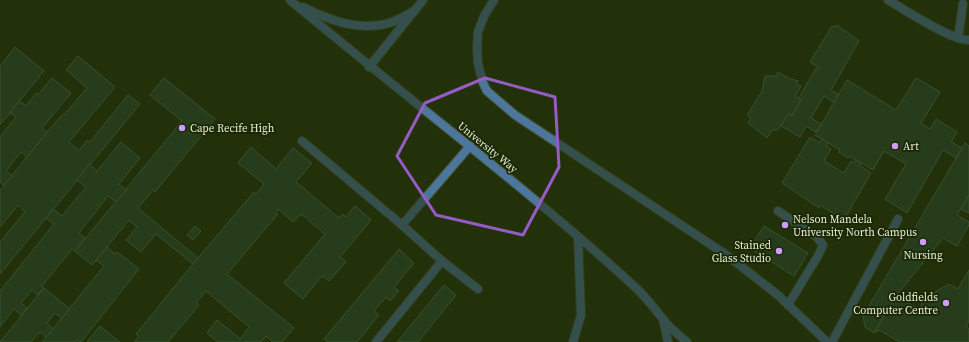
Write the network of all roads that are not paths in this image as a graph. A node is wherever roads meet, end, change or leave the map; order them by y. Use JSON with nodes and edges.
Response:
{"nodes":[{"id":1,"x":291,"y":0,"type":"edge"},
{"id":2,"x":423,"y":0,"type":"edge"},
{"id":3,"x":494,"y":0,"type":"edge"},
{"id":4,"x":888,"y":0,"type":"edge"},
{"id":5,"x":963,"y":4,"type":"dead end"},
{"id":6,"x":414,"y":11,"type":"junction"},
{"id":7,"x":958,"y":38,"type":"junction"},
{"id":8,"x":969,"y":40,"type":"edge"},
{"id":9,"x":369,"y":67,"type":"junction"},
{"id":10,"x":302,"y":141,"type":"dead end"},
{"id":11,"x":470,"y":146,"type":"junction"},
{"id":12,"x":778,"y":211,"type":"dead end"},
{"id":13,"x":898,"y":219,"type":"dead end"},
{"id":14,"x":402,"y":225,"type":"junction"},
{"id":15,"x":578,"y":237,"type":"junction"},
{"id":16,"x":442,"y":261,"type":"junction"},
{"id":17,"x":478,"y":289,"type":"dead end"},
{"id":18,"x":788,"y":305,"type":"junction"},
{"id":19,"x":663,"y":319,"type":"junction"},
{"id":20,"x":376,"y":342,"type":"edge"},
{"id":21,"x":573,"y":342,"type":"edge"},
{"id":22,"x":668,"y":342,"type":"edge"},
{"id":23,"x":687,"y":342,"type":"edge"},
{"id":24,"x":827,"y":342,"type":"edge"},
{"id":25,"x":832,"y":342,"type":"edge"}],
"edges":[{"from":1,"to":6,"type":"street"},
{"from":1,"to":9,"type":"street","name":"University Way"},
{"from":2,"to":6,"type":"street"},
{"from":3,"to":18,"type":"street"},
{"from":4,"to":7,"type":"street"},
{"from":5,"to":7,"type":"street"},
{"from":6,"to":9,"type":"street"},
{"from":7,"to":8,"type":"street"},
{"from":9,"to":11,"type":"street","name":"University Way"},
{"from":10,"to":14,"type":"street"},
{"from":11,"to":14,"type":"street"},
{"from":11,"to":15,"type":"street","name":"University Way"},
{"from":12,"to":18,"type":"street"},
{"from":13,"to":25,"type":"street"},
{"from":14,"to":16,"type":"street"},
{"from":15,"to":19,"type":"street","name":"University Way"},
{"from":15,"to":21,"type":"street"},
{"from":16,"to":17,"type":"street"},
{"from":16,"to":20,"type":"street"},
{"from":18,"to":24,"type":"street"},
{"from":19,"to":22,"type":"street","name":"University Way"},
{"from":19,"to":23,"type":"street","name":"University Way"}]}
